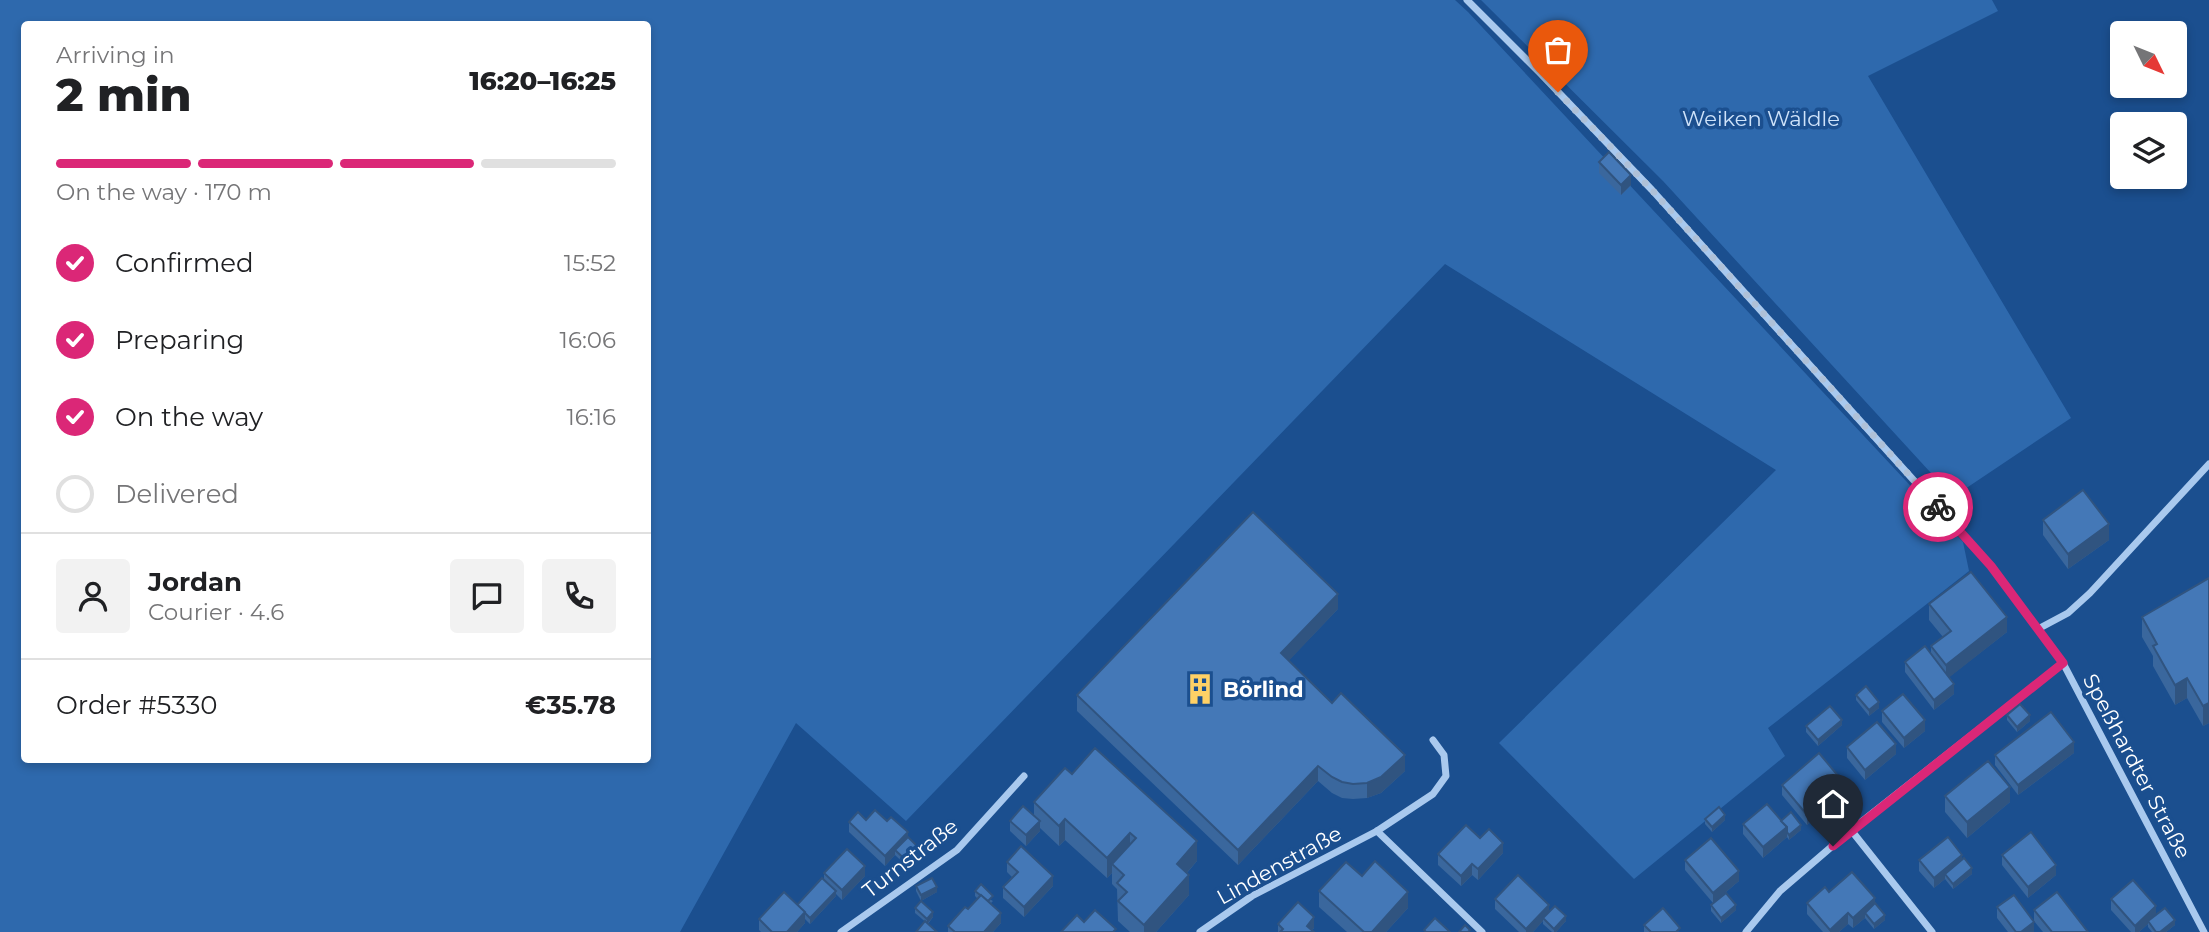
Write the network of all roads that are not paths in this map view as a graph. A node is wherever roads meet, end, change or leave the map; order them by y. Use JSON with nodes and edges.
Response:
{"nodes":[{"id":1,"x":1466,"y":0,"type":"edge"},
{"id":2,"x":2209,"y":464,"type":"edge"},
{"id":3,"x":2038,"y":629,"type":"junction"},
{"id":4,"x":2063,"y":663,"type":"junction"},
{"id":5,"x":1433,"y":740,"type":"dead end"},
{"id":6,"x":1024,"y":776,"type":"dead end"},
{"id":7,"x":1851,"y":830,"type":"junction"},
{"id":8,"x":1377,"y":831,"type":"junction"},
{"id":9,"x":841,"y":932,"type":"edge"},
{"id":10,"x":1200,"y":932,"type":"edge"},
{"id":11,"x":1482,"y":932,"type":"edge"},
{"id":12,"x":1746,"y":932,"type":"edge"},
{"id":13,"x":1932,"y":932,"type":"edge"},
{"id":14,"x":2204,"y":932,"type":"edge"}],
"edges":[{"from":1,"to":3,"type":"street","name":"Speßhardter Straße"},
{"from":2,"to":3,"type":"street"},
{"from":3,"to":4,"type":"street","name":"Speßhardter Straße"},
{"from":4,"to":7,"type":"street"},
{"from":4,"to":14,"type":"street","name":"Speßhardter Straße"},
{"from":5,"to":8,"type":"street","name":"Lindenstraße"},
{"from":6,"to":9,"type":"street","name":"Turnstraße"},
{"from":7,"to":12,"type":"street"},
{"from":7,"to":13,"type":"street"},
{"from":8,"to":10,"type":"street","name":"Lindenstraße"},
{"from":8,"to":11,"type":"street"}]}
